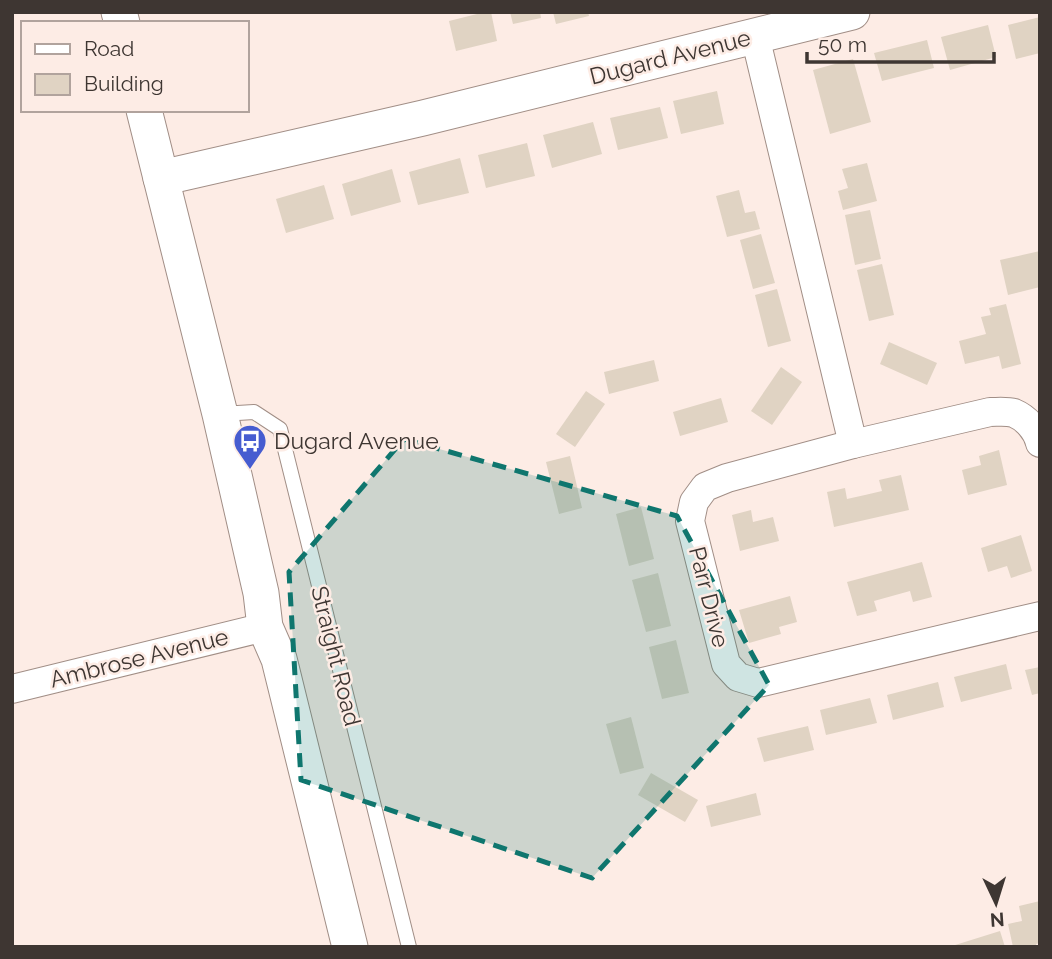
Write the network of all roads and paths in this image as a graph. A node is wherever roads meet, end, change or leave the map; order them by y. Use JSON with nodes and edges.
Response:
{"nodes":[{"id":1,"x":852,"y":12,"type":"edge"},
{"id":2,"x":755,"y":36,"type":"junction"},
{"id":3,"x":144,"y":112,"type":"edge"},
{"id":4,"x":161,"y":178,"type":"junction"},
{"id":5,"x":220,"y":414,"type":"junction"},
{"id":6,"x":1040,"y":443,"type":"edge"},
{"id":7,"x":853,"y":444,"type":"junction"},
{"id":8,"x":1040,"y":616,"type":"edge"},
{"id":9,"x":265,"y":627,"type":"junction"},
{"id":10,"x":12,"y":689,"type":"edge"},
{"id":11,"x":350,"y":947,"type":"edge"},
{"id":12,"x":409,"y":947,"type":"edge"}],
"edges":[{"from":1,"to":2,"type":"street","name":"Dugard Avenue"},
{"from":2,"to":4,"type":"street","name":"Dugard Avenue"},
{"from":2,"to":7,"type":"street"},
{"from":3,"to":4,"type":"street"},
{"from":4,"to":5,"type":"street"},
{"from":5,"to":9,"type":"street"},
{"from":5,"to":12,"type":"lane","name":"Straight Road"},
{"from":6,"to":7,"type":"street","name":"Parr Drive"},
{"from":7,"to":8,"type":"street","name":"Parr Drive"},
{"from":9,"to":10,"type":"street","name":"Ambrose Avenue"},
{"from":9,"to":11,"type":"street"}]}
